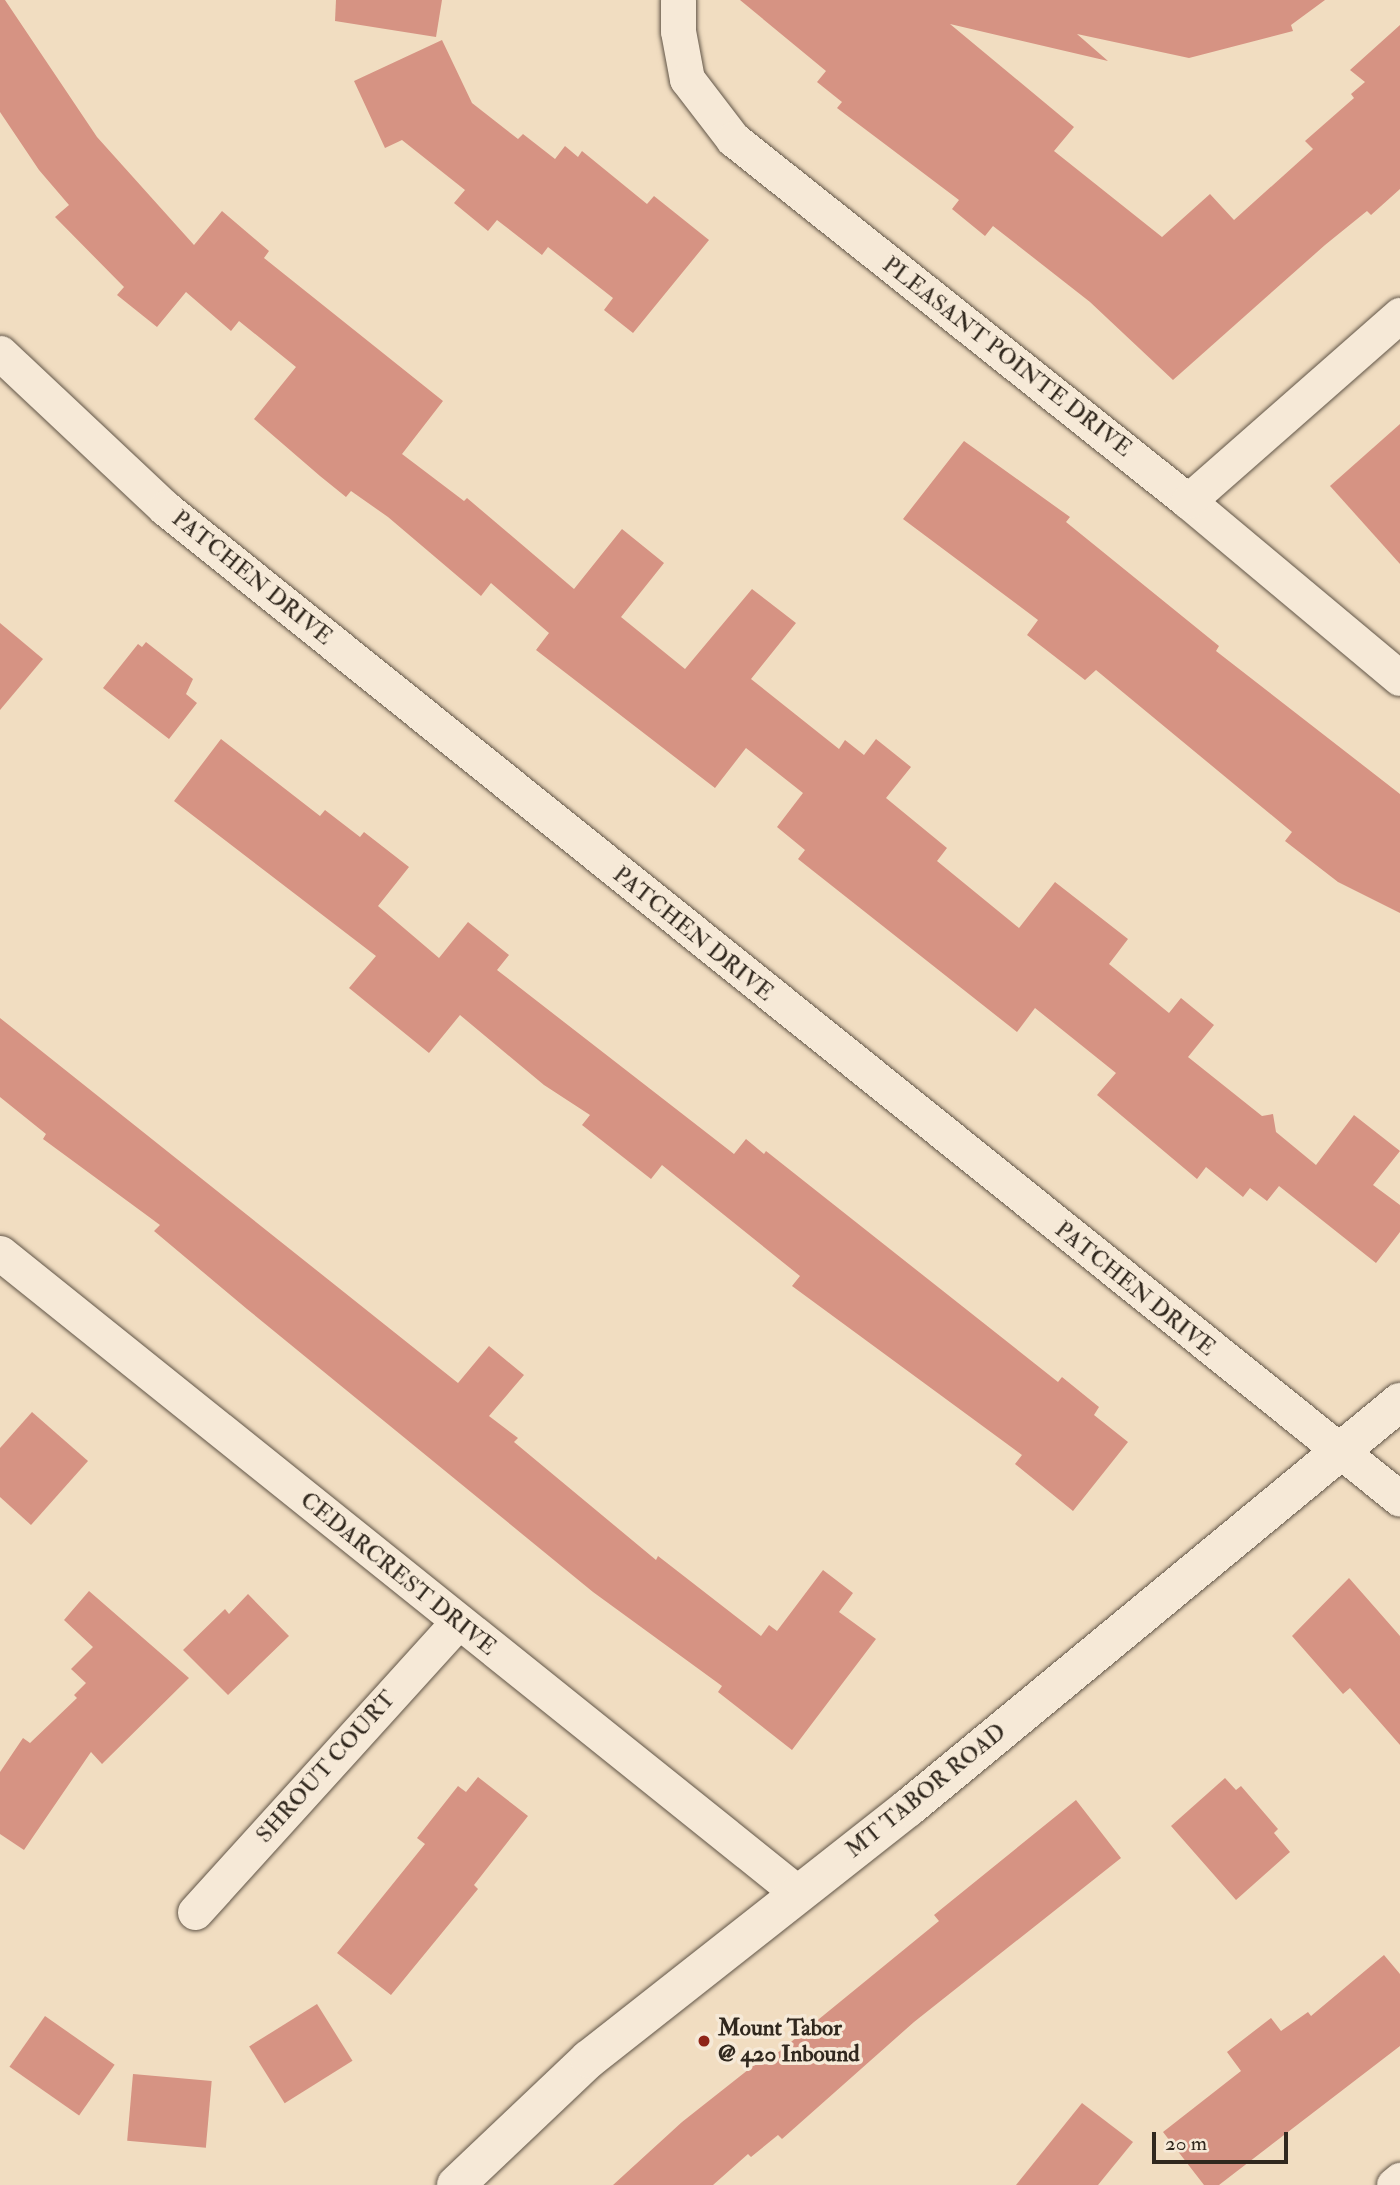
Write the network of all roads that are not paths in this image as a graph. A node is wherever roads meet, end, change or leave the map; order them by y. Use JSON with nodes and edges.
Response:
{"nodes":[{"id":1,"x":678,"y":0,"type":"edge"},
{"id":2,"x":1400,"y":315,"type":"edge"},
{"id":3,"x":0,"y":353,"type":"edge"},
{"id":4,"x":1188,"y":501,"type":"junction"},
{"id":5,"x":1400,"y":678,"type":"edge"},
{"id":6,"x":5,"y":1266,"type":"edge"},
{"id":7,"x":1400,"y":1402,"type":"edge"},
{"id":8,"x":1342,"y":1451,"type":"junction"},
{"id":9,"x":1400,"y":1499,"type":"edge"},
{"id":10,"x":457,"y":1623,"type":"junction"},
{"id":11,"x":797,"y":1894,"type":"junction"},
{"id":12,"x":195,"y":1912,"type":"dead end"},
{"id":13,"x":1400,"y":2180,"type":"edge"},
{"id":14,"x":456,"y":2185,"type":"edge"},
{"id":15,"x":1394,"y":2185,"type":"edge"}],
"edges":[{"from":1,"to":4,"type":"street","name":"PLEASANT POINTE DRIVE"},
{"from":2,"to":4,"type":"street"},
{"from":3,"to":8,"type":"street","name":"PATCHEN DRIVE"},
{"from":4,"to":5,"type":"street","name":"PLEASANT POINTE DRIVE"},
{"from":6,"to":10,"type":"street","name":"CEDARCREST DRIVE"},
{"from":7,"to":8,"type":"street","name":"MT TABOR ROAD"},
{"from":8,"to":9,"type":"street","name":"PATCHEN DRIVE"},
{"from":8,"to":11,"type":"street","name":"MT TABOR ROAD"},
{"from":10,"to":11,"type":"street","name":"CEDARCREST DRIVE"},
{"from":10,"to":12,"type":"street","name":"SHROUT COURT"},
{"from":11,"to":14,"type":"street","name":"MT TABOR ROAD"},
{"from":13,"to":15,"type":"street"}]}
